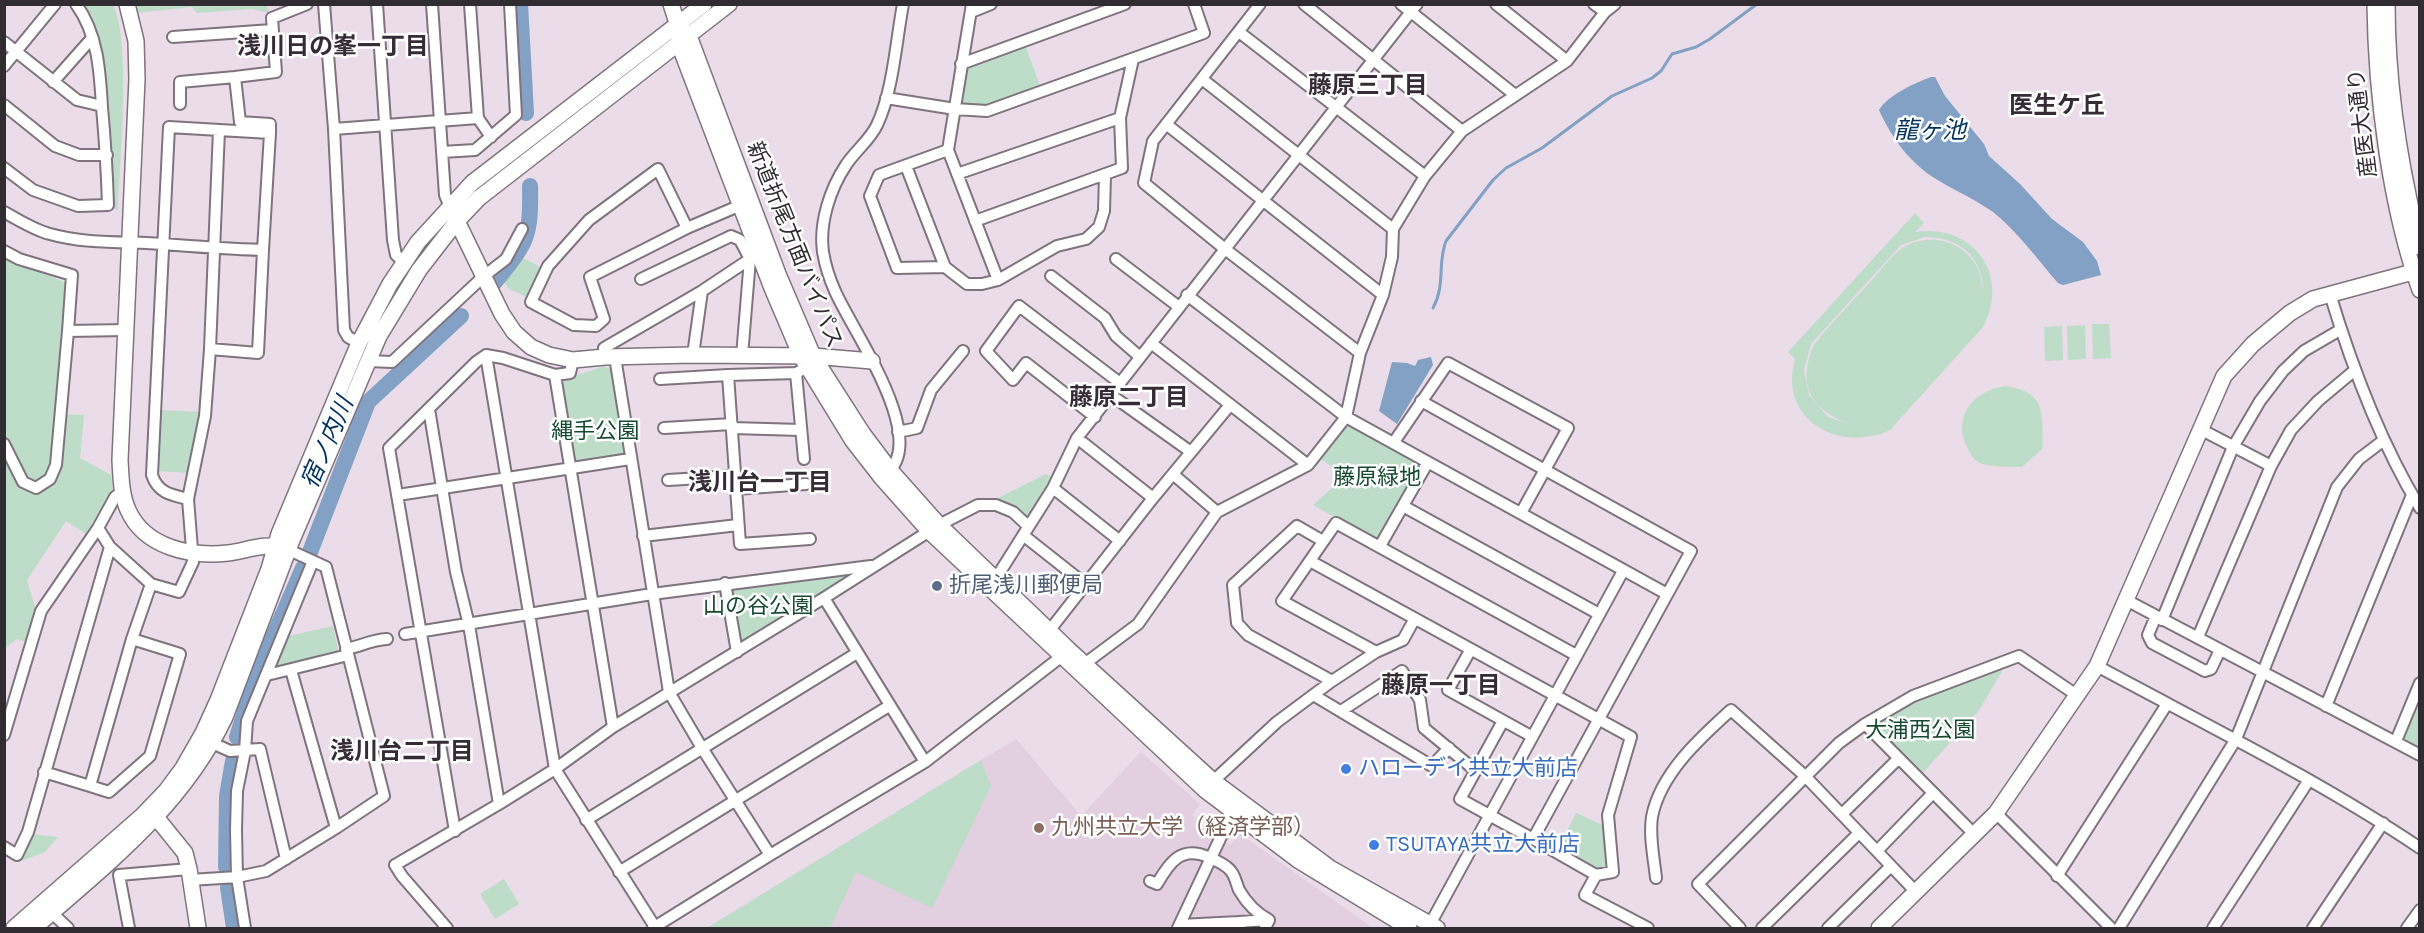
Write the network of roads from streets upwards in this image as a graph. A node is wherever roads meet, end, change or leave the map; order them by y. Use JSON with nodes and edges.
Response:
{"nodes":[{"id":1,"x":76,"y":4,"type":"edge"},
{"id":2,"x":127,"y":4,"type":"edge"},
{"id":3,"x":307,"y":4,"type":"edge"},
{"id":4,"x":324,"y":4,"type":"edge"},
{"id":5,"x":377,"y":4,"type":"edge"},
{"id":6,"x":432,"y":4,"type":"edge"},
{"id":7,"x":470,"y":4,"type":"edge"},
{"id":8,"x":510,"y":4,"type":"edge"},
{"id":9,"x":671,"y":4,"type":"edge"},
{"id":10,"x":704,"y":4,"type":"edge"},
{"id":11,"x":729,"y":4,"type":"edge"},
{"id":12,"x":903,"y":4,"type":"edge"},
{"id":13,"x":991,"y":4,"type":"edge"},
{"id":14,"x":1125,"y":4,"type":"edge"},
{"id":15,"x":1194,"y":4,"type":"edge"},
{"id":16,"x":1260,"y":4,"type":"edge"},
{"id":17,"x":1304,"y":4,"type":"edge"},
{"id":18,"x":1401,"y":4,"type":"edge"},
{"id":19,"x":1496,"y":4,"type":"edge"},
{"id":20,"x":1594,"y":4,"type":"edge"},
{"id":21,"x":1615,"y":4,"type":"edge"},
{"id":22,"x":2375,"y":4,"type":"edge"},
{"id":23,"x":2387,"y":4,"type":"edge"},
{"id":24,"x":48,"y":7,"type":"edge"},
{"id":25,"x":972,"y":8,"type":"edge"},
{"id":26,"x":1414,"y":8,"type":"edge"},
{"id":27,"x":1605,"y":12,"type":"junction"},
{"id":28,"x":272,"y":30,"type":"junction"},
{"id":29,"x":1239,"y":32,"type":"junction"},
{"id":30,"x":682,"y":35,"type":"junction"},
{"id":31,"x":173,"y":37,"type":"dead end"},
{"id":32,"x":92,"y":38,"type":"junction"},
{"id":33,"x":4,"y":42,"type":"edge"},
{"id":34,"x":17,"y":52,"type":"junction"},
{"id":35,"x":1133,"y":59,"type":"junction"},
{"id":36,"x":1373,"y":60,"type":"junction"},
{"id":37,"x":1567,"y":61,"type":"junction"},
{"id":38,"x":961,"y":64,"type":"junction"},
{"id":39,"x":4,"y":66,"type":"edge"},
{"id":40,"x":236,"y":77,"type":"junction"},
{"id":41,"x":1202,"y":79,"type":"junction"},
{"id":42,"x":53,"y":82,"type":"junction"},
{"id":43,"x":1515,"y":95,"type":"junction"},
{"id":44,"x":886,"y":98,"type":"junction"},
{"id":45,"x":180,"y":104,"type":"dead end"},
{"id":46,"x":4,"y":105,"type":"edge"},
{"id":47,"x":102,"y":106,"type":"junction"},
{"id":48,"x":1335,"y":108,"type":"junction"},
{"id":49,"x":955,"y":109,"type":"junction"},
{"id":50,"x":1120,"y":117,"type":"junction"},
{"id":51,"x":478,"y":118,"type":"junction"},
{"id":52,"x":440,"y":122,"type":"junction"},
{"id":53,"x":1166,"y":124,"type":"junction"},
{"id":54,"x":385,"y":125,"type":"junction"},
{"id":55,"x":334,"y":129,"type":"junction"},
{"id":56,"x":219,"y":130,"type":"junction"},
{"id":57,"x":1462,"y":131,"type":"junction"},
{"id":58,"x":270,"y":134,"type":"junction"},
{"id":59,"x":491,"y":137,"type":"junction"},
{"id":60,"x":948,"y":150,"type":"junction"},
{"id":61,"x":442,"y":152,"type":"junction"},
{"id":62,"x":107,"y":155,"type":"junction"},
{"id":63,"x":1299,"y":156,"type":"junction"},
{"id":64,"x":906,"y":166,"type":"junction"},
{"id":65,"x":4,"y":168,"type":"edge"},
{"id":66,"x":957,"y":174,"type":"junction"},
{"id":67,"x":1105,"y":176,"type":"junction"},
{"id":68,"x":1425,"y":176,"type":"junction"},
{"id":69,"x":1262,"y":201,"type":"junction"},
{"id":70,"x":741,"y":205,"type":"junction"},
{"id":71,"x":450,"y":207,"type":"junction"},
{"id":72,"x":4,"y":212,"type":"edge"},
{"id":73,"x":457,"y":221,"type":"junction"},
{"id":74,"x":975,"y":221,"type":"junction"},
{"id":75,"x":687,"y":228,"type":"junction"},
{"id":76,"x":522,"y":229,"type":"dead end"},
{"id":77,"x":1393,"y":229,"type":"junction"},
{"id":78,"x":130,"y":243,"type":"junction"},
{"id":79,"x":164,"y":244,"type":"junction"},
{"id":80,"x":2420,"y":247,"type":"edge"},
{"id":81,"x":214,"y":249,"type":"junction"},
{"id":82,"x":1225,"y":249,"type":"junction"},
{"id":83,"x":263,"y":250,"type":"junction"},
{"id":84,"x":4,"y":251,"type":"edge"},
{"id":85,"x":750,"y":259,"type":"junction"},
{"id":86,"x":1116,"y":259,"type":"dead end"},
{"id":87,"x":404,"y":262,"type":"junction"},
{"id":88,"x":945,"y":267,"type":"junction"},
{"id":89,"x":2416,"y":270,"type":"edge"},
{"id":90,"x":484,"y":276,"type":"junction"},
{"id":91,"x":1051,"y":276,"type":"dead end"},
{"id":92,"x":641,"y":279,"type":"dead end"},
{"id":93,"x":998,"y":280,"type":"junction"},
{"id":94,"x":2420,"y":290,"type":"edge"},
{"id":95,"x":702,"y":291,"type":"junction"},
{"id":96,"x":2330,"y":294,"type":"junction"},
{"id":97,"x":1187,"y":295,"type":"junction"},
{"id":98,"x":1383,"y":295,"type":"junction"},
{"id":99,"x":1179,"y":306,"type":"junction"},
{"id":100,"x":126,"y":330,"type":"junction"},
{"id":101,"x":2340,"y":330,"type":"junction"},
{"id":102,"x":68,"y":331,"type":"junction"},
{"id":103,"x":359,"y":343,"type":"junction"},
{"id":104,"x":1151,"y":343,"type":"junction"},
{"id":105,"x":210,"y":349,"type":"junction"},
{"id":106,"x":963,"y":351,"type":"dead end"},
{"id":107,"x":1360,"y":352,"type":"junction"},
{"id":108,"x":486,"y":355,"type":"junction"},
{"id":109,"x":693,"y":356,"type":"junction"},
{"id":110,"x":742,"y":356,"type":"junction"},
{"id":111,"x":610,"y":357,"type":"junction"},
{"id":112,"x":1140,"y":357,"type":"junction"},
{"id":113,"x":573,"y":360,"type":"junction"},
{"id":114,"x":368,"y":361,"type":"junction"},
{"id":115,"x":872,"y":361,"type":"junction"},
{"id":116,"x":804,"y":363,"type":"junction"},
{"id":117,"x":2355,"y":370,"type":"junction"},
{"id":118,"x":555,"y":375,"type":"junction"},
{"id":119,"x":728,"y":375,"type":"junction"},
{"id":120,"x":660,"y":379,"type":"dead end"},
{"id":121,"x":1119,"y":383,"type":"junction"},
{"id":122,"x":1111,"y":395,"type":"junction"},
{"id":123,"x":1421,"y":401,"type":"junction"},
{"id":124,"x":1230,"y":405,"type":"junction"},
{"id":125,"x":429,"y":409,"type":"junction"},
{"id":126,"x":1095,"y":417,"type":"junction"},
{"id":127,"x":1346,"y":417,"type":"junction"},
{"id":128,"x":732,"y":426,"type":"junction"},
{"id":129,"x":664,"y":429,"type":"dead end"},
{"id":130,"x":2200,"y":429,"type":"junction"},
{"id":131,"x":800,"y":430,"type":"junction"},
{"id":132,"x":898,"y":432,"type":"junction"},
{"id":133,"x":1077,"y":438,"type":"junction"},
{"id":134,"x":2384,"y":440,"type":"junction"},
{"id":135,"x":1394,"y":442,"type":"junction"},
{"id":136,"x":4,"y":444,"type":"edge"},
{"id":137,"x":2233,"y":447,"type":"junction"},
{"id":138,"x":1191,"y":452,"type":"junction"},
{"id":139,"x":630,"y":459,"type":"junction"},
{"id":140,"x":804,"y":459,"type":"dead end"},
{"id":141,"x":1428,"y":462,"type":"junction"},
{"id":142,"x":1308,"y":465,"type":"junction"},
{"id":143,"x":2271,"y":466,"type":"junction"},
{"id":144,"x":570,"y":468,"type":"junction"},
{"id":145,"x":1544,"y":470,"type":"junction"},
{"id":146,"x":886,"y":474,"type":"junction"},
{"id":147,"x":1174,"y":475,"type":"junction"},
{"id":148,"x":734,"y":476,"type":"junction"},
{"id":149,"x":507,"y":478,"type":"junction"},
{"id":150,"x":668,"y":480,"type":"dead end"},
{"id":151,"x":806,"y":484,"type":"dead end"},
{"id":152,"x":1053,"y":488,"type":"junction"},
{"id":153,"x":442,"y":489,"type":"junction"},
{"id":154,"x":736,"y":489,"type":"junction"},
{"id":155,"x":122,"y":491,"type":"junction"},
{"id":156,"x":398,"y":495,"type":"junction"},
{"id":157,"x":2412,"y":495,"type":"junction"},
{"id":158,"x":1153,"y":498,"type":"junction"},
{"id":159,"x":188,"y":499,"type":"junction"},
{"id":160,"x":1403,"y":506,"type":"junction"},
{"id":161,"x":2420,"y":508,"type":"edge"},
{"id":162,"x":1217,"y":512,"type":"junction"},
{"id":163,"x":1521,"y":513,"type":"junction"},
{"id":164,"x":738,"y":525,"type":"junction"},
{"id":165,"x":98,"y":528,"type":"junction"},
{"id":166,"x":934,"y":528,"type":"junction"},
{"id":167,"x":1026,"y":530,"type":"junction"},
{"id":168,"x":643,"y":536,"type":"junction"},
{"id":169,"x":810,"y":539,"type":"dead end"},
{"id":170,"x":1119,"y":541,"type":"junction"},
{"id":171,"x":1323,"y":541,"type":"junction"},
{"id":172,"x":1380,"y":546,"type":"junction"},
{"id":173,"x":110,"y":548,"type":"junction"},
{"id":174,"x":282,"y":548,"type":"junction"},
{"id":175,"x":191,"y":554,"type":"junction"},
{"id":176,"x":313,"y":561,"type":"junction"},
{"id":177,"x":1310,"y":561,"type":"junction"},
{"id":178,"x":874,"y":566,"type":"junction"},
{"id":179,"x":1623,"y":571,"type":"junction"},
{"id":180,"x":725,"y":583,"type":"junction"},
{"id":181,"x":151,"y":584,"type":"junction"},
{"id":182,"x":993,"y":584,"type":"junction"},
{"id":183,"x":1085,"y":584,"type":"junction"},
{"id":184,"x":652,"y":594,"type":"junction"},
{"id":185,"x":1667,"y":594,"type":"junction"},
{"id":186,"x":824,"y":598,"type":"junction"},
{"id":187,"x":2128,"y":601,"type":"junction"},
{"id":188,"x":592,"y":603,"type":"junction"},
{"id":189,"x":528,"y":614,"type":"junction"},
{"id":190,"x":1599,"y":614,"type":"junction"},
{"id":191,"x":2159,"y":618,"type":"junction"},
{"id":192,"x":1414,"y":620,"type":"junction"},
{"id":193,"x":469,"y":625,"type":"junction"},
{"id":194,"x":421,"y":632,"type":"junction"},
{"id":195,"x":405,"y":634,"type":"dead end"},
{"id":196,"x":1047,"y":634,"type":"junction"},
{"id":197,"x":2198,"y":637,"type":"junction"},
{"id":198,"x":132,"y":639,"type":"junction"},
{"id":199,"x":387,"y":639,"type":"dead end"},
{"id":200,"x":1471,"y":649,"type":"junction"},
{"id":201,"x":2220,"y":650,"type":"junction"},
{"id":202,"x":347,"y":652,"type":"junction"},
{"id":203,"x":737,"y":652,"type":"junction"},
{"id":204,"x":1376,"y":652,"type":"junction"},
{"id":205,"x":857,"y":653,"type":"junction"},
{"id":206,"x":1065,"y":653,"type":"junction"},
{"id":207,"x":1576,"y":655,"type":"junction"},
{"id":208,"x":2097,"y":666,"type":"junction"},
{"id":209,"x":1080,"y":667,"type":"junction"},
{"id":210,"x":291,"y":670,"type":"junction"},
{"id":211,"x":2263,"y":674,"type":"junction"},
{"id":212,"x":267,"y":675,"type":"junction"},
{"id":213,"x":1332,"y":681,"type":"junction"},
{"id":214,"x":2420,"y":683,"type":"edge"},
{"id":215,"x":669,"y":692,"type":"junction"},
{"id":216,"x":1554,"y":695,"type":"junction"},
{"id":217,"x":1315,"y":696,"type":"junction"},
{"id":218,"x":2078,"y":696,"type":"junction"},
{"id":219,"x":2167,"y":704,"type":"junction"},
{"id":220,"x":889,"y":706,"type":"junction"},
{"id":221,"x":2326,"y":706,"type":"junction"},
{"id":222,"x":1341,"y":711,"type":"junction"},
{"id":223,"x":1600,"y":719,"type":"junction"},
{"id":224,"x":1503,"y":721,"type":"junction"},
{"id":225,"x":1865,"y":724,"type":"junction"},
{"id":226,"x":613,"y":727,"type":"junction"},
{"id":227,"x":4,"y":735,"type":"edge"},
{"id":228,"x":1531,"y":736,"type":"junction"},
{"id":229,"x":2236,"y":739,"type":"junction"},
{"id":230,"x":2396,"y":741,"type":"junction"},
{"id":231,"x":212,"y":743,"type":"junction"},
{"id":232,"x":702,"y":748,"type":"junction"},
{"id":233,"x":1449,"y":748,"type":"junction"},
{"id":234,"x":245,"y":751,"type":"junction"},
{"id":235,"x":2420,"y":755,"type":"edge"},
{"id":236,"x":1898,"y":759,"type":"junction"},
{"id":237,"x":925,"y":762,"type":"junction"},
{"id":238,"x":555,"y":769,"type":"junction"},
{"id":239,"x":1476,"y":771,"type":"junction"},
{"id":240,"x":44,"y":772,"type":"junction"},
{"id":241,"x":1805,"y":776,"type":"junction"},
{"id":242,"x":2309,"y":780,"type":"junction"},
{"id":243,"x":90,"y":786,"type":"junction"},
{"id":244,"x":1209,"y":786,"type":"junction"},
{"id":245,"x":1933,"y":793,"type":"junction"},
{"id":246,"x":735,"y":801,"type":"junction"},
{"id":247,"x":499,"y":804,"type":"junction"},
{"id":248,"x":1233,"y":811,"type":"junction"},
{"id":249,"x":152,"y":813,"type":"junction"},
{"id":250,"x":1996,"y":813,"type":"junction"},
{"id":251,"x":1842,"y":814,"type":"junction"},
{"id":252,"x":1489,"y":815,"type":"junction"},
{"id":253,"x":586,"y":820,"type":"junction"},
{"id":254,"x":2383,"y":824,"type":"junction"},
{"id":255,"x":336,"y":828,"type":"junction"},
{"id":256,"x":455,"y":831,"type":"junction"},
{"id":257,"x":1859,"y":833,"type":"junction"},
{"id":258,"x":1975,"y":835,"type":"junction"},
{"id":259,"x":1533,"y":839,"type":"junction"},
{"id":260,"x":4,"y":847,"type":"edge"},
{"id":261,"x":2420,"y":848,"type":"edge"},
{"id":262,"x":1877,"y":851,"type":"junction"},
{"id":263,"x":770,"y":855,"type":"junction"},
{"id":264,"x":286,"y":859,"type":"junction"},
{"id":265,"x":1211,"y":859,"type":"junction"},
{"id":266,"x":1891,"y":866,"type":"junction"},
{"id":267,"x":619,"y":872,"type":"junction"},
{"id":268,"x":189,"y":874,"type":"junction"},
{"id":269,"x":1596,"y":874,"type":"junction"},
{"id":270,"x":2057,"y":876,"type":"junction"},
{"id":271,"x":237,"y":877,"type":"junction"},
{"id":272,"x":1656,"y":878,"type":"dead end"},
{"id":273,"x":1150,"y":881,"type":"dead end"},
{"id":274,"x":1916,"y":892,"type":"junction"},
{"id":275,"x":2420,"y":910,"type":"edge"},
{"id":276,"x":52,"y":913,"type":"junction"},
{"id":277,"x":1267,"y":924,"type":"edge"},
{"id":278,"x":1240,"y":925,"type":"edge"},
{"id":279,"x":1179,"y":927,"type":"edge"},
{"id":280,"x":1431,"y":927,"type":"edge"},
{"id":281,"x":14,"y":928,"type":"edge"},
{"id":282,"x":34,"y":928,"type":"edge"},
{"id":283,"x":68,"y":928,"type":"edge"},
{"id":284,"x":129,"y":928,"type":"edge"},
{"id":285,"x":198,"y":928,"type":"edge"},
{"id":286,"x":244,"y":928,"type":"edge"},
{"id":287,"x":447,"y":928,"type":"edge"},
{"id":288,"x":654,"y":928,"type":"edge"},
{"id":289,"x":1409,"y":928,"type":"edge"},
{"id":290,"x":1648,"y":928,"type":"edge"},
{"id":291,"x":1740,"y":928,"type":"edge"},
{"id":292,"x":1762,"y":928,"type":"edge"},
{"id":293,"x":1828,"y":928,"type":"edge"},
{"id":294,"x":1879,"y":928,"type":"edge"},
{"id":295,"x":2111,"y":928,"type":"edge"},
{"id":296,"x":2119,"y":928,"type":"edge"},
{"id":297,"x":2213,"y":928,"type":"edge"},
{"id":298,"x":2313,"y":928,"type":"edge"},
{"id":299,"x":2407,"y":928,"type":"edge"}],
"edges":[{"from":1,"to":32,"type":"street"},
{"from":2,"to":78,"type":"street"},
{"from":3,"to":28,"type":"street"},
{"from":4,"to":55,"type":"street"},
{"from":5,"to":54,"type":"street"},
{"from":6,"to":52,"type":"street"},
{"from":7,"to":51,"type":"street"},
{"from":8,"to":59,"type":"street"},
{"from":9,"to":30,"type":"street"},
{"from":10,"to":30,"type":"street"},
{"from":11,"to":30,"type":"street"},
{"from":12,"to":44,"type":"street"},
{"from":13,"to":25,"type":"street"},
{"from":14,"to":38,"type":"street"},
{"from":15,"to":35,"type":"street"},
{"from":16,"to":29,"type":"street"},
{"from":17,"to":36,"type":"street"},
{"from":18,"to":26,"type":"street"},
{"from":19,"to":37,"type":"street"},
{"from":20,"to":27,"type":"street"},
{"from":21,"to":27,"type":"street"},
{"from":22,"to":89,"type":"street","name":"産医大通り"},
{"from":23,"to":80,"type":"street","name":"産医大通り"},
{"from":24,"to":34,"type":"street"},
{"from":25,"to":38,"type":"street"},
{"from":26,"to":36,"type":"street"},
{"from":26,"to":43,"type":"street"},
{"from":27,"to":37,"type":"street"},
{"from":28,"to":31,"type":"street"},
{"from":28,"to":40,"type":"street"},
{"from":29,"to":41,"type":"street"},
{"from":29,"to":48,"type":"street"},
{"from":30,"to":70,"type":"street"},
{"from":30,"to":71,"type":"street"},
{"from":30,"to":73,"type":"street"},
{"from":30,"to":116,"type":"street","name":"新道折尾方面バイパス"},
{"from":32,"to":42,"type":"street"},
{"from":32,"to":47,"type":"street"},
{"from":33,"to":34,"type":"street"},
{"from":34,"to":39,"type":"street"},
{"from":34,"to":42,"type":"street"},
{"from":35,"to":49,"type":"street"},
{"from":35,"to":50,"type":"street"},
{"from":36,"to":48,"type":"street"},
{"from":36,"to":57,"type":"street"},
{"from":37,"to":43,"type":"street"},
{"from":38,"to":49,"type":"street"},
{"from":40,"to":45,"type":"street"},
{"from":40,"to":58,"type":"street"},
{"from":41,"to":53,"type":"street"},
{"from":41,"to":63,"type":"street"},
{"from":42,"to":47,"type":"street"},
{"from":43,"to":57,"type":"street"},
{"from":44,"to":49,"type":"street"},
{"from":44,"to":115,"type":"street"},
{"from":46,"to":62,"type":"street"},
{"from":47,"to":62,"type":"street"},
{"from":48,"to":63,"type":"street"},
{"from":48,"to":68,"type":"street"},
{"from":49,"to":60,"type":"street"},
{"from":50,"to":66,"type":"street"},
{"from":50,"to":67,"type":"street"},
{"from":51,"to":52,"type":"street"},
{"from":51,"to":59,"type":"street"},
{"from":52,"to":54,"type":"street"},
{"from":52,"to":61,"type":"street"},
{"from":53,"to":69,"type":"street"},
{"from":53,"to":82,"type":"street"},
{"from":54,"to":55,"type":"street"},
{"from":54,"to":87,"type":"street"},
{"from":55,"to":103,"type":"street"},
{"from":56,"to":58,"type":"street"},
{"from":56,"to":79,"type":"street"},
{"from":56,"to":81,"type":"street"},
{"from":57,"to":68,"type":"street"},
{"from":58,"to":83,"type":"street"},
{"from":59,"to":61,"type":"street"},
{"from":60,"to":64,"type":"street"},
{"from":60,"to":66,"type":"street"},
{"from":61,"to":71,"type":"street"},
{"from":62,"to":65,"type":"street"},
{"from":63,"to":69,"type":"street"},
{"from":63,"to":77,"type":"street"},
{"from":64,"to":88,"type":"street"},
{"from":64,"to":88,"type":"street"},
{"from":66,"to":74,"type":"street"},
{"from":67,"to":74,"type":"street"},
{"from":67,"to":93,"type":"street"},
{"from":68,"to":77,"type":"street"},
{"from":69,"to":82,"type":"street"},
{"from":69,"to":98,"type":"street"},
{"from":70,"to":75,"type":"street"},
{"from":70,"to":116,"type":"street"},
{"from":71,"to":73,"type":"street"},
{"from":71,"to":87,"type":"street"},
{"from":72,"to":78,"type":"street"},
{"from":73,"to":90,"type":"street"},
{"from":73,"to":114,"type":"street"},
{"from":74,"to":93,"type":"street"},
{"from":75,"to":75,"type":"street"},
{"from":76,"to":90,"type":"street"},
{"from":77,"to":98,"type":"street"},
{"from":78,"to":79,"type":"street"},
{"from":78,"to":100,"type":"street"},
{"from":79,"to":81,"type":"street"},
{"from":79,"to":159,"type":"street"},
{"from":81,"to":83,"type":"street"},
{"from":81,"to":105,"type":"street"},
{"from":82,"to":97,"type":"street"},
{"from":82,"to":107,"type":"street"},
{"from":83,"to":105,"type":"street"},
{"from":84,"to":102,"type":"street"},
{"from":85,"to":92,"type":"street"},
{"from":85,"to":95,"type":"street"},
{"from":85,"to":110,"type":"street"},
{"from":86,"to":99,"type":"street"},
{"from":87,"to":103,"type":"street"},
{"from":88,"to":93,"type":"street"},
{"from":89,"to":94,"type":"street","name":"産医大通り"},
{"from":89,"to":96,"type":"street"},
{"from":90,"to":113,"type":"street"},
{"from":90,"to":114,"type":"street"},
{"from":91,"to":112,"type":"street"},
{"from":95,"to":109,"type":"street"},
{"from":95,"to":111,"type":"street"},
{"from":96,"to":101,"type":"street"},
{"from":96,"to":130,"type":"street"},
{"from":97,"to":99,"type":"street"},
{"from":97,"to":127,"type":"street"},
{"from":98,"to":107,"type":"street"},
{"from":99,"to":104,"type":"street"},
{"from":100,"to":102,"type":"street"},
{"from":100,"to":155,"type":"street"},
{"from":101,"to":117,"type":"street"},
{"from":101,"to":137,"type":"street"},
{"from":102,"to":136,"type":"street"},
{"from":103,"to":174,"type":"street"},
{"from":104,"to":112,"type":"street"},
{"from":104,"to":124,"type":"street"},
{"from":105,"to":159,"type":"street"},
{"from":106,"to":132,"type":"street"},
{"from":107,"to":127,"type":"street"},
{"from":108,"to":118,"type":"street"},
{"from":108,"to":125,"type":"street"},
{"from":108,"to":149,"type":"street"},
{"from":109,"to":110,"type":"street"},
{"from":109,"to":111,"type":"street"},
{"from":110,"to":116,"type":"street"},
{"from":111,"to":113,"type":"street"},
{"from":111,"to":139,"type":"street"},
{"from":112,"to":121,"type":"street"},
{"from":113,"to":118,"type":"street"},
{"from":114,"to":174,"type":"street"},
{"from":115,"to":116,"type":"street"},
{"from":115,"to":132,"type":"street"},
{"from":116,"to":119,"type":"street"},
{"from":116,"to":131,"type":"street"},
{"from":116,"to":146,"type":"street","name":"新道折尾方面バイパス"},
{"from":117,"to":134,"type":"street"},
{"from":117,"to":143,"type":"street"},
{"from":118,"to":144,"type":"street"},
{"from":119,"to":120,"type":"street"},
{"from":119,"to":128,"type":"street"},
{"from":121,"to":122,"type":"street"},
{"from":121,"to":126,"type":"street"},
{"from":122,"to":126,"type":"street"},
{"from":122,"to":138,"type":"street"},
{"from":123,"to":135,"type":"street"},
{"from":123,"to":145,"type":"street"},
{"from":123,"to":145,"type":"street"},
{"from":124,"to":138,"type":"street"},
{"from":124,"to":142,"type":"street"},
{"from":125,"to":153,"type":"street"},
{"from":125,"to":156,"type":"street"},
{"from":126,"to":133,"type":"street"},
{"from":127,"to":135,"type":"street"},
{"from":127,"to":142,"type":"street"},
{"from":128,"to":129,"type":"street"},
{"from":128,"to":131,"type":"street"},
{"from":128,"to":148,"type":"street"},
{"from":130,"to":137,"type":"street"},
{"from":130,"to":187,"type":"street"},
{"from":131,"to":140,"type":"street"},
{"from":132,"to":146,"type":"street"},
{"from":133,"to":152,"type":"street"},
{"from":133,"to":158,"type":"street"},
{"from":134,"to":157,"type":"street"},
{"from":134,"to":211,"type":"street"},
{"from":135,"to":141,"type":"street"},
{"from":137,"to":143,"type":"street"},
{"from":137,"to":191,"type":"street"},
{"from":138,"to":147,"type":"street"},
{"from":139,"to":144,"type":"street"},
{"from":139,"to":168,"type":"street"},
{"from":141,"to":160,"type":"street"},
{"from":141,"to":163,"type":"street"},
{"from":142,"to":162,"type":"street"},
{"from":143,"to":197,"type":"street"},
{"from":144,"to":149,"type":"street"},
{"from":144,"to":188,"type":"street"},
{"from":145,"to":163,"type":"street"},
{"from":145,"to":185,"type":"street"},
{"from":146,"to":166,"type":"street","name":"新道折尾方面バイパス"},
{"from":147,"to":158,"type":"street"},
{"from":147,"to":162,"type":"street"},
{"from":148,"to":150,"type":"street"},
{"from":148,"to":154,"type":"street"},
{"from":149,"to":153,"type":"street"},
{"from":149,"to":189,"type":"street"},
{"from":151,"to":154,"type":"street"},
{"from":152,"to":167,"type":"street"},
{"from":152,"to":170,"type":"street"},
{"from":153,"to":156,"type":"street"},
{"from":153,"to":193,"type":"street"},
{"from":154,"to":164,"type":"street"},
{"from":155,"to":165,"type":"street"},
{"from":155,"to":175,"type":"street"},
{"from":156,"to":194,"type":"street"},
{"from":157,"to":161,"type":"street"},
{"from":157,"to":221,"type":"street"},
{"from":158,"to":170,"type":"street"},
{"from":159,"to":175,"type":"street"},
{"from":160,"to":172,"type":"street"},
{"from":160,"to":190,"type":"street"},
{"from":162,"to":209,"type":"street"},
{"from":163,"to":179,"type":"street"},
{"from":164,"to":168,"type":"street"},
{"from":164,"to":169,"type":"street"},
{"from":165,"to":173,"type":"street"},
{"from":165,"to":227,"type":"street"},
{"from":166,"to":167,"type":"street"},
{"from":166,"to":178,"type":"street"},
{"from":166,"to":182,"type":"street","name":"新道折尾方面バイパス"},
{"from":167,"to":182,"type":"street"},
{"from":167,"to":183,"type":"street"},
{"from":168,"to":184,"type":"street"},
{"from":170,"to":183,"type":"street"},
{"from":171,"to":172,"type":"street"},
{"from":171,"to":177,"type":"street"},
{"from":171,"to":213,"type":"street"},
{"from":172,"to":207,"type":"street"},
{"from":173,"to":181,"type":"street"},
{"from":173,"to":240,"type":"street"},
{"from":174,"to":175,"type":"street"},
{"from":174,"to":176,"type":"street"},
{"from":174,"to":231,"type":"street"},
{"from":174,"to":249,"type":"street"},
{"from":175,"to":181,"type":"street"},
{"from":176,"to":202,"type":"street"},
{"from":176,"to":212,"type":"street"},
{"from":177,"to":192,"type":"street"},
{"from":177,"to":204,"type":"street"},
{"from":178,"to":180,"type":"street"},
{"from":178,"to":186,"type":"street"},
{"from":179,"to":185,"type":"street"},
{"from":179,"to":190,"type":"street"},
{"from":180,"to":184,"type":"street"},
{"from":180,"to":203,"type":"street"},
{"from":181,"to":198,"type":"street"},
{"from":182,"to":196,"type":"street","name":"新道折尾方面バイパス"},
{"from":183,"to":196,"type":"street"},
{"from":184,"to":188,"type":"street"},
{"from":184,"to":215,"type":"street"},
{"from":185,"to":223,"type":"street"},
{"from":186,"to":203,"type":"street"},
{"from":186,"to":205,"type":"street"},
{"from":187,"to":191,"type":"street"},
{"from":187,"to":208,"type":"street"},
{"from":188,"to":189,"type":"street"},
{"from":188,"to":226,"type":"street"},
{"from":189,"to":193,"type":"street"},
{"from":189,"to":238,"type":"street"},
{"from":190,"to":207,"type":"street"},
{"from":191,"to":197,"type":"street"},
{"from":191,"to":201,"type":"street"},
{"from":192,"to":200,"type":"street"},
{"from":192,"to":204,"type":"street"},
{"from":193,"to":194,"type":"street"},
{"from":193,"to":247,"type":"street"},
{"from":194,"to":195,"type":"street"},
{"from":194,"to":256,"type":"street"},
{"from":196,"to":206,"type":"street","name":"新道折尾方面バイパス"},
{"from":197,"to":201,"type":"street"},
{"from":198,"to":243,"type":"street"},
{"from":198,"to":243,"type":"street"},
{"from":199,"to":202,"type":"street"},
{"from":200,"to":216,"type":"street"},
{"from":200,"to":224,"type":"street"},
{"from":201,"to":211,"type":"street"},
{"from":202,"to":210,"type":"street"},
{"from":202,"to":255,"type":"street"},
{"from":203,"to":215,"type":"street"},
{"from":204,"to":213,"type":"street"},
{"from":205,"to":220,"type":"street"},
{"from":205,"to":232,"type":"street"},
{"from":206,"to":209,"type":"street","name":"新道折尾方面バイパス"},
{"from":206,"to":237,"type":"street"},
{"from":207,"to":216,"type":"street"},
{"from":208,"to":218,"type":"street"},
{"from":208,"to":219,"type":"street"},
{"from":209,"to":244,"type":"street","name":"新道折尾方面バイパス"},
{"from":210,"to":212,"type":"street"},
{"from":210,"to":255,"type":"street"},
{"from":211,"to":221,"type":"street"},
{"from":211,"to":229,"type":"street"},
{"from":212,"to":234,"type":"street"},
{"from":213,"to":217,"type":"street"},
{"from":214,"to":230,"type":"street"},
{"from":215,"to":226,"type":"street"},
{"from":215,"to":232,"type":"street"},
{"from":216,"to":223,"type":"street"},
{"from":216,"to":228,"type":"street"},
{"from":217,"to":222,"type":"street"},
{"from":217,"to":244,"type":"street"},
{"from":218,"to":225,"type":"street"},
{"from":218,"to":250,"type":"street"},
{"from":219,"to":229,"type":"street"},
{"from":219,"to":270,"type":"street"},
{"from":220,"to":237,"type":"street"},
{"from":220,"to":246,"type":"street"},
{"from":221,"to":230,"type":"street"},
{"from":222,"to":233,"type":"street"},
{"from":222,"to":233,"type":"street"},
{"from":223,"to":259,"type":"street"},
{"from":223,"to":269,"type":"street"},
{"from":224,"to":228,"type":"street"},
{"from":224,"to":239,"type":"street"},
{"from":225,"to":236,"type":"street"},
{"from":225,"to":241,"type":"street"},
{"from":226,"to":238,"type":"street"},
{"from":228,"to":252,"type":"street"},
{"from":229,"to":242,"type":"street"},
{"from":229,"to":296,"type":"street"},
{"from":230,"to":235,"type":"street"},
{"from":231,"to":234,"type":"street"},
{"from":231,"to":249,"type":"street"},
{"from":232,"to":246,"type":"street"},
{"from":232,"to":253,"type":"street"},
{"from":233,"to":239,"type":"street"},
{"from":234,"to":264,"type":"street"},
{"from":234,"to":271,"type":"street"},
{"from":236,"to":245,"type":"street"},
{"from":236,"to":251,"type":"street"},
{"from":237,"to":263,"type":"street"},
{"from":238,"to":247,"type":"street"},
{"from":238,"to":253,"type":"street"},
{"from":239,"to":252,"type":"street"},
{"from":240,"to":243,"type":"street"},
{"from":240,"to":260,"type":"street"},
{"from":241,"to":251,"type":"street"},
{"from":241,"to":272,"type":"street"},
{"from":241,"to":291,"type":"street"},
{"from":242,"to":254,"type":"street"},
{"from":242,"to":297,"type":"street"},
{"from":244,"to":248,"type":"street"},
{"from":244,"to":280,"type":"street"},
{"from":245,"to":258,"type":"street"},
{"from":245,"to":262,"type":"street"},
{"from":246,"to":263,"type":"street"},
{"from":246,"to":267,"type":"street"},
{"from":247,"to":256,"type":"street"},
{"from":248,"to":265,"type":"street"},
{"from":248,"to":289,"type":"street"},
{"from":249,"to":268,"type":"street"},
{"from":249,"to":276,"type":"street"},
{"from":249,"to":281,"type":"street"},
{"from":250,"to":258,"type":"street"},
{"from":250,"to":270,"type":"street"},
{"from":251,"to":257,"type":"street"},
{"from":252,"to":259,"type":"street"},
{"from":252,"to":280,"type":"street"},
{"from":253,"to":267,"type":"street"},
{"from":254,"to":261,"type":"street"},
{"from":254,"to":298,"type":"street"},
{"from":255,"to":264,"type":"street"},
{"from":256,"to":287,"type":"street"},
{"from":257,"to":262,"type":"street"},
{"from":257,"to":292,"type":"street"},
{"from":258,"to":274,"type":"street"},
{"from":259,"to":269,"type":"street"},
{"from":262,"to":266,"type":"street"},
{"from":263,"to":288,"type":"street"},
{"from":264,"to":271,"type":"street"},
{"from":265,"to":273,"type":"street"},
{"from":265,"to":277,"type":"street"},
{"from":265,"to":279,"type":"street"},
{"from":266,"to":274,"type":"street"},
{"from":266,"to":293,"type":"street"},
{"from":267,"to":288,"type":"street"},
{"from":268,"to":271,"type":"street"},
{"from":268,"to":284,"type":"street"},
{"from":268,"to":285,"type":"street"},
{"from":269,"to":290,"type":"street"},
{"from":270,"to":295,"type":"street"},
{"from":271,"to":286,"type":"street"},
{"from":274,"to":294,"type":"street"},
{"from":275,"to":299,"type":"street"},
{"from":276,"to":282,"type":"street"},
{"from":276,"to":283,"type":"street"},
{"from":277,"to":278,"type":"street"},
{"from":278,"to":279,"type":"street"}]}
